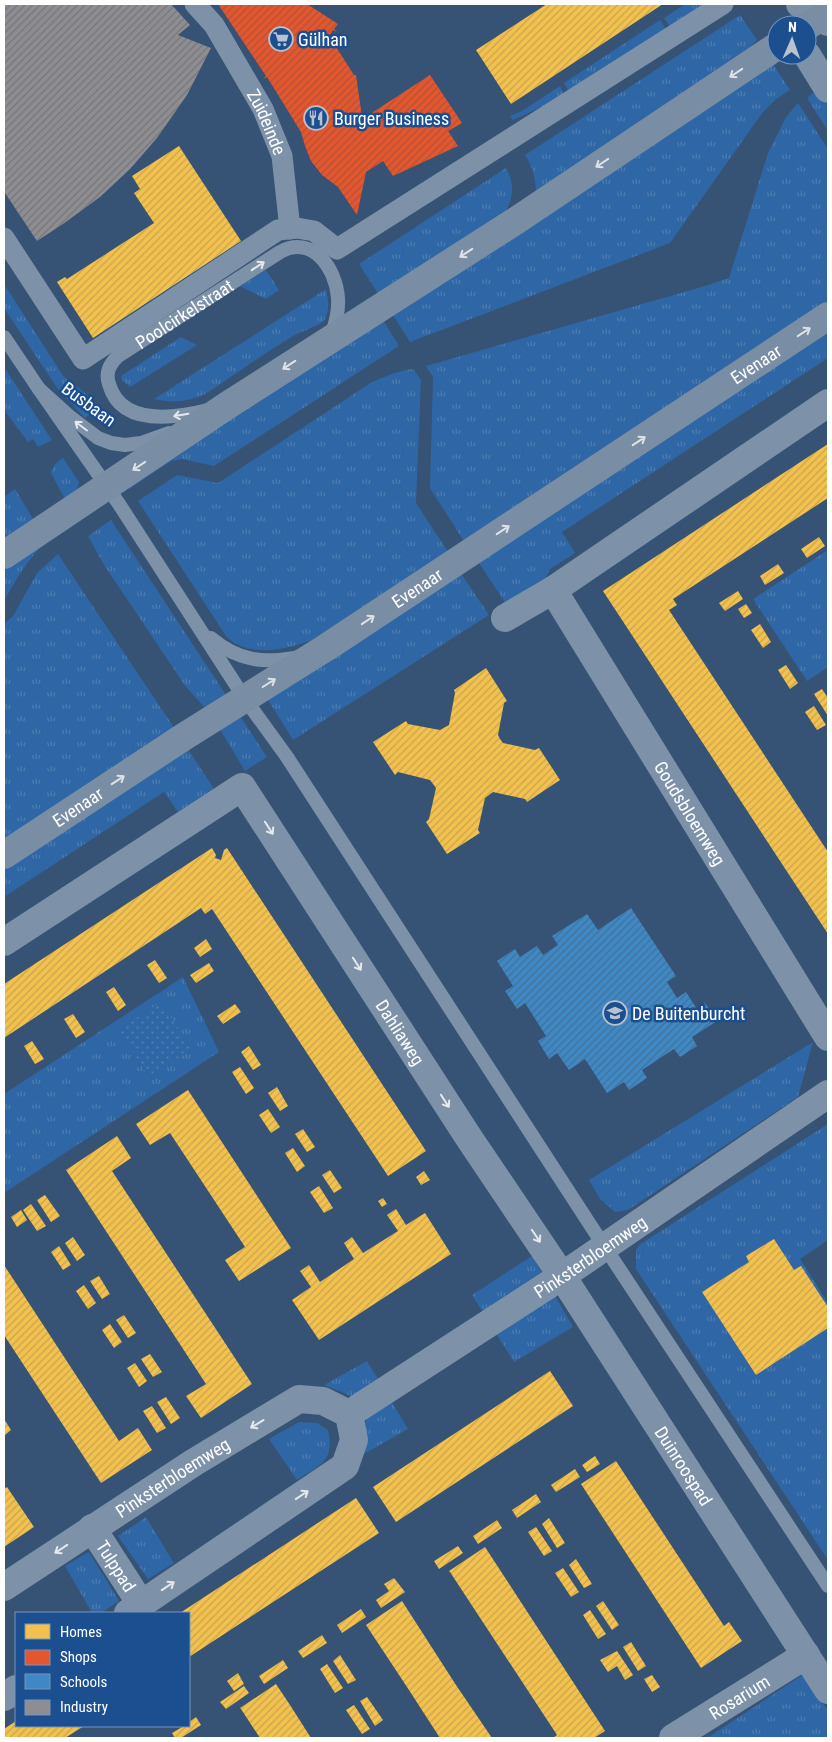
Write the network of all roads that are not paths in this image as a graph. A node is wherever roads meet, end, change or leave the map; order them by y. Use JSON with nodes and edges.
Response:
{"nodes":[{"id":1,"x":195,"y":4,"type":"edge"},
{"id":2,"x":723,"y":4,"type":"edge"},
{"id":3,"x":767,"y":53,"type":"edge"},
{"id":4,"x":813,"y":65,"type":"edge"},
{"id":5,"x":828,"y":89,"type":"edge"},
{"id":6,"x":290,"y":229,"type":"junction"},
{"id":7,"x":4,"y":238,"type":"edge"},
{"id":8,"x":828,"y":316,"type":"edge"},
{"id":9,"x":4,"y":337,"type":"edge"},
{"id":10,"x":330,"y":339,"type":"junction"},
{"id":11,"x":39,"y":389,"type":"junction"},
{"id":12,"x":828,"y":403,"type":"edge"},
{"id":13,"x":218,"y":412,"type":"junction"},
{"id":14,"x":107,"y":487,"type":"junction"},
{"id":15,"x":4,"y":555,"type":"edge"},
{"id":16,"x":554,"y":590,"type":"junction"},
{"id":17,"x":192,"y":614,"type":"junction"},
{"id":18,"x":505,"y":618,"type":"dead end"},
{"id":19,"x":327,"y":647,"type":"junction"},
{"id":20,"x":245,"y":699,"type":"junction"},
{"id":21,"x":4,"y":855,"type":"edge"},
{"id":22,"x":4,"y":942,"type":"edge"},
{"id":23,"x":828,"y":1037,"type":"edge"},
{"id":24,"x":828,"y":1094,"type":"edge"},
{"id":25,"x":605,"y":1246,"type":"junction"},
{"id":26,"x":562,"y":1276,"type":"junction"},
{"id":27,"x":349,"y":1414,"type":"junction"},
{"id":28,"x":92,"y":1528,"type":"junction"},
{"id":29,"x":828,"y":1586,"type":"edge"},
{"id":30,"x":4,"y":1587,"type":"edge"},
{"id":31,"x":134,"y":1609,"type":"edge"},
{"id":32,"x":806,"y":1655,"type":"junction"},
{"id":33,"x":15,"y":1690,"type":"edge"},
{"id":34,"x":828,"y":1690,"type":"edge"},
{"id":35,"x":4,"y":1697,"type":"edge"},
{"id":36,"x":673,"y":1738,"type":"edge"}],
"edges":[{"from":1,"to":6,"type":"street","name":"Zuideinde"},
{"from":2,"to":6,"type":"street","name":"Poolcirkelstraat"},
{"from":3,"to":10,"type":"main road","one_way":true},
{"from":4,"to":5,"type":"street"},
{"from":6,"to":7,"type":"street","name":"Poolcirkelstraat"},
{"from":19,"to":8,"type":"main road","name":"Evenaar","one_way":true},
{"from":9,"to":11,"type":"lane","name":"Busbaan"},
{"from":10,"to":13,"type":"main road","one_way":true},
{"from":13,"to":10,"type":"lane","name":"Poolcirkelstraat","one_way":true},
{"from":13,"to":11,"type":"lane","name":"Busbaan","one_way":true},
{"from":11,"to":14,"type":"lane"},
{"from":12,"to":16,"type":"street"},
{"from":13,"to":14,"type":"main road","one_way":true},
{"from":14,"to":15,"type":"main road"},
{"from":14,"to":17,"type":"lane"},
{"from":16,"to":18,"type":"street"},
{"from":16,"to":23,"type":"street","name":"Goudsbloemweg"},
{"from":17,"to":19,"type":"lane"},
{"from":17,"to":20,"type":"lane"},
{"from":20,"to":19,"type":"main road","name":"Evenaar","one_way":true},
{"from":21,"to":20,"type":"main road","name":"Evenaar","one_way":true},
{"from":20,"to":25,"type":"lane"},
{"from":22,"to":26,"type":"street","name":"Dahliaweg","one_way":true},
{"from":24,"to":25,"type":"street","name":"Pinksterbloemweg"},
{"from":25,"to":26,"type":"street","name":"Pinksterbloemweg"},
{"from":25,"to":29,"type":"lane"},
{"from":26,"to":27,"type":"street","name":"Pinksterbloemweg"},
{"from":26,"to":32,"type":"street","name":"Duinroospad"},
{"from":27,"to":28,"type":"street","name":"Pinksterbloemweg","one_way":true},
{"from":31,"to":27,"type":"street","one_way":true},
{"from":28,"to":30,"type":"street","name":"Pinksterbloemweg","one_way":true},
{"from":28,"to":31,"type":"street","name":"Tulppad"},
{"from":32,"to":34,"type":"street"},
{"from":32,"to":36,"type":"street","name":"Rosarium"},
{"from":33,"to":35,"type":"street"}]}
